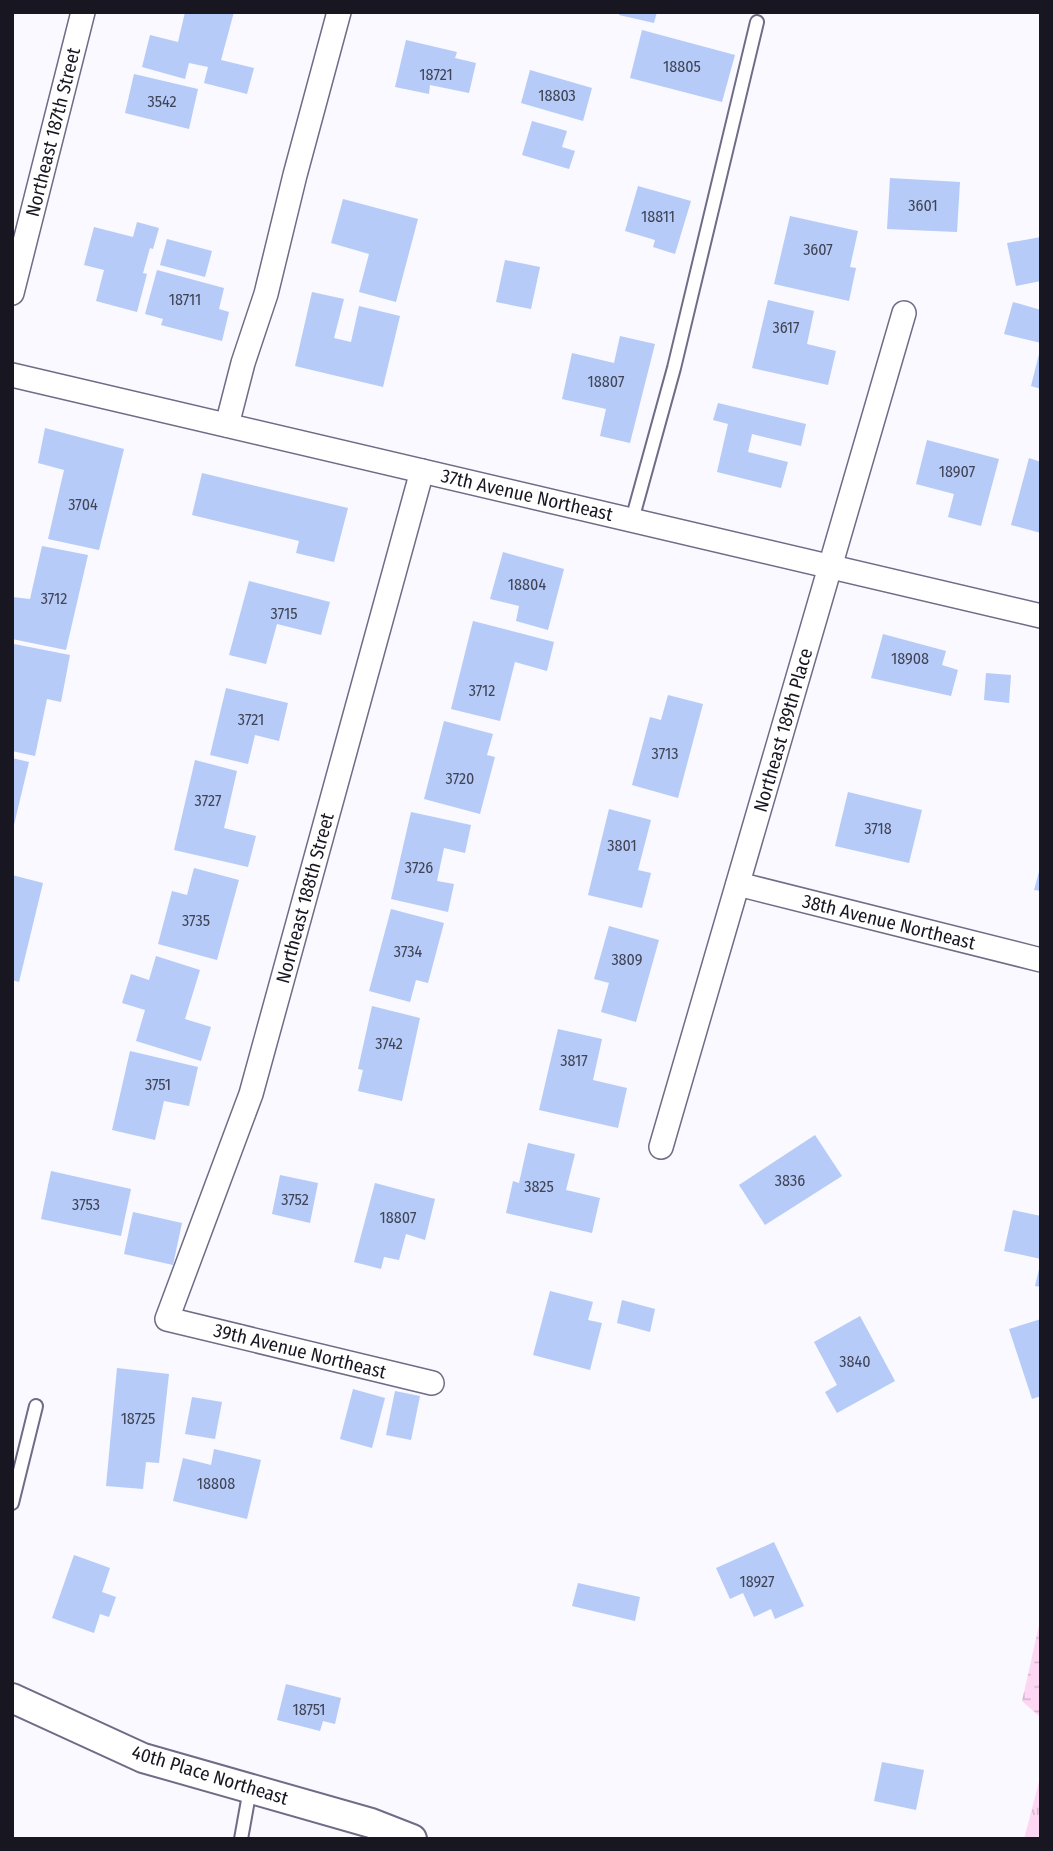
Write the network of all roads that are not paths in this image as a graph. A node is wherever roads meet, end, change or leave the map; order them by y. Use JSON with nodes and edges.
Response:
{"nodes":[{"id":1,"x":83,"y":12,"type":"edge"},
{"id":2,"x":339,"y":12,"type":"edge"},
{"id":3,"x":757,"y":22,"type":"dead end"},
{"id":4,"x":12,"y":293,"type":"edge"},
{"id":5,"x":904,"y":313,"type":"dead end"},
{"id":6,"x":12,"y":375,"type":"edge"},
{"id":7,"x":228,"y":425,"type":"junction"},
{"id":8,"x":422,"y":471,"type":"junction"},
{"id":9,"x":632,"y":520,"type":"junction"},
{"id":10,"x":831,"y":566,"type":"junction"},
{"id":11,"x":1041,"y":616,"type":"edge"},
{"id":12,"x":738,"y":884,"type":"junction"},
{"id":13,"x":1041,"y":960,"type":"edge"},
{"id":14,"x":661,"y":1147,"type":"dead end"},
{"id":15,"x":167,"y":1319,"type":"joint"},
{"id":16,"x":432,"y":1383,"type":"dead end"},
{"id":17,"x":36,"y":1406,"type":"dead end"},
{"id":18,"x":12,"y":1503,"type":"edge"},
{"id":19,"x":12,"y":1698,"type":"edge"},
{"id":20,"x":250,"y":1788,"type":"junction"},
{"id":21,"x":241,"y":1839,"type":"edge"},
{"id":22,"x":412,"y":1839,"type":"edge"}],
"edges":[{"from":1,"to":4,"type":"street","name":"Northeast 187th Street"},
{"from":2,"to":7,"type":"street"},
{"from":3,"to":9,"type":"lane"},
{"from":5,"to":10,"type":"street","name":"Northeast 189th Place"},
{"from":6,"to":7,"type":"street","name":"37th Avenue Northeast"},
{"from":7,"to":8,"type":"street","name":"37th Avenue Northeast"},
{"from":8,"to":9,"type":"street","name":"37th Avenue Northeast"},
{"from":8,"to":15,"type":"street","name":"Northeast 188th Street"},
{"from":9,"to":10,"type":"street","name":"37th Avenue Northeast"},
{"from":10,"to":11,"type":"street","name":"37th Avenue Northeast"},
{"from":10,"to":12,"type":"street","name":"Northeast 189th Place"},
{"from":12,"to":13,"type":"street","name":"38th Avenue Northeast"},
{"from":12,"to":14,"type":"street","name":"Northeast 189th Place"},
{"from":15,"to":16,"type":"street","name":"39th Avenue Northeast"},
{"from":17,"to":18,"type":"lane"},
{"from":19,"to":20,"type":"street","name":"40th Place Northeast"},
{"from":20,"to":21,"type":"lane"},
{"from":20,"to":22,"type":"street","name":"40th Place Northeast"}]}
